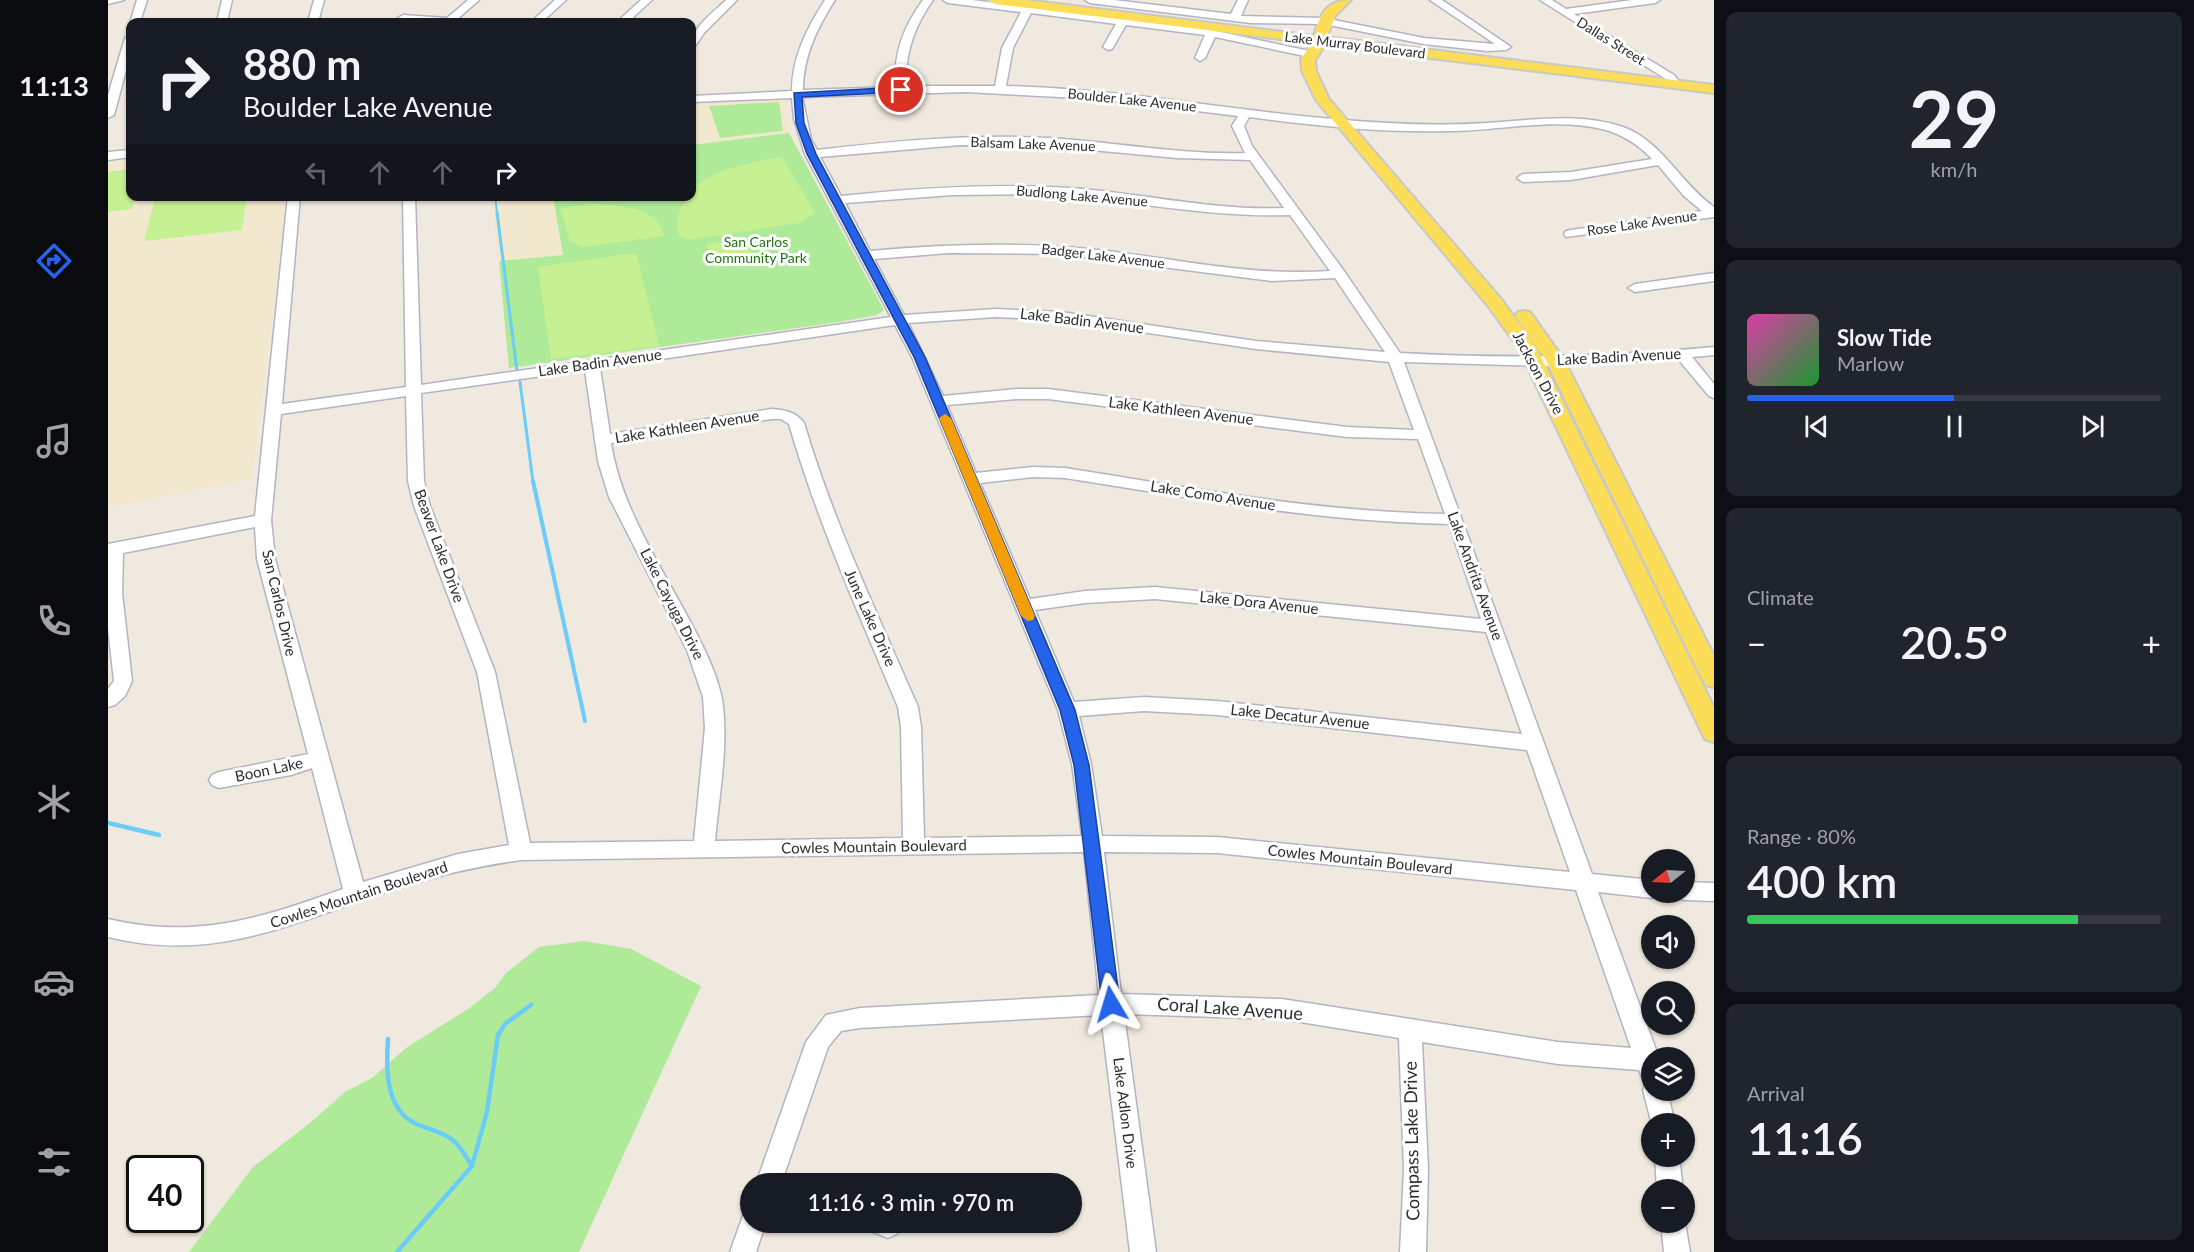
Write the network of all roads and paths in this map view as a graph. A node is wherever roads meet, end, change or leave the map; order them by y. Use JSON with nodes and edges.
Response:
{"nodes":[{"id":1,"x":119,"y":0,"type":"edge"},
{"id":2,"x":141,"y":0,"type":"edge"},
{"id":3,"x":227,"y":0,"type":"edge"},
{"id":4,"x":320,"y":0,"type":"edge"},
{"id":5,"x":330,"y":0,"type":"edge"},
{"id":6,"x":474,"y":0,"type":"edge"},
{"id":7,"x":561,"y":0,"type":"edge"},
{"id":8,"x":647,"y":0,"type":"edge"},
{"id":9,"x":732,"y":0,"type":"edge"},
{"id":10,"x":830,"y":0,"type":"edge"},
{"id":11,"x":928,"y":0,"type":"edge"},
{"id":12,"x":948,"y":0,"type":"edge"},
{"id":13,"x":995,"y":0,"type":"edge"},
{"id":14,"x":1046,"y":0,"type":"edge"},
{"id":15,"x":1090,"y":0,"type":"edge"},
{"id":16,"x":1243,"y":0,"type":"edge"},
{"id":17,"x":1346,"y":0,"type":"edge"},
{"id":18,"x":1435,"y":0,"type":"edge"},
{"id":19,"x":1545,"y":0,"type":"edge"},
{"id":20,"x":1655,"y":0,"type":"edge"},
{"id":21,"x":108,"y":1,"type":"edge"},
{"id":22,"x":1158,"y":4,"type":"edge"},
{"id":23,"x":1028,"y":10,"type":"junction"},
{"id":24,"x":317,"y":11,"type":"junction"},
{"id":25,"x":1564,"y":12,"type":"junction"},
{"id":26,"x":136,"y":18,"type":"edge"},
{"id":27,"x":223,"y":18,"type":"edge"},
{"id":28,"x":314,"y":18,"type":"edge"},
{"id":29,"x":454,"y":18,"type":"edge"},
{"id":30,"x":541,"y":18,"type":"edge"},
{"id":31,"x":627,"y":18,"type":"edge"},
{"id":32,"x":1235,"y":18,"type":"junction"},
{"id":33,"x":1123,"y":22,"type":"junction"},
{"id":34,"x":1211,"y":33,"type":"junction"},
{"id":35,"x":696,"y":37,"type":"edge"},
{"id":36,"x":1319,"y":38,"type":"junction"},
{"id":37,"x":1108,"y":47,"type":"dead end"},
{"id":38,"x":126,"y":52,"type":"edge"},
{"id":39,"x":1200,"y":58,"type":"dead end"},
{"id":40,"x":1644,"y":61,"type":"junction"},
{"id":41,"x":1633,"y":72,"type":"junction"},
{"id":42,"x":1673,"y":81,"type":"junction"},
{"id":43,"x":1714,"y":82,"type":"edge"},
{"id":44,"x":999,"y":89,"type":"junction"},
{"id":45,"x":1714,"y":89,"type":"edge"},
{"id":46,"x":901,"y":90,"type":"junction"},
{"id":47,"x":797,"y":95,"type":"junction"},
{"id":48,"x":696,"y":99,"type":"edge"},
{"id":49,"x":1246,"y":113,"type":"junction"},
{"id":50,"x":108,"y":115,"type":"edge"},
{"id":51,"x":1342,"y":124,"type":"junction"},
{"id":52,"x":1359,"y":125,"type":"junction"},
{"id":53,"x":126,"y":154,"type":"edge"},
{"id":54,"x":811,"y":154,"type":"junction"},
{"id":55,"x":108,"y":156,"type":"edge"},
{"id":56,"x":1254,"y":156,"type":"junction"},
{"id":57,"x":1661,"y":161,"type":"junction"},
{"id":58,"x":1523,"y":178,"type":"dead end"},
{"id":59,"x":836,"y":200,"type":"junction"},
{"id":60,"x":294,"y":201,"type":"edge"},
{"id":61,"x":409,"y":201,"type":"edge"},
{"id":62,"x":1293,"y":211,"type":"junction"},
{"id":63,"x":1714,"y":213,"type":"edge"},
{"id":64,"x":1570,"y":234,"type":"dead end"},
{"id":65,"x":865,"y":256,"type":"junction"},
{"id":66,"x":1340,"y":274,"type":"junction"},
{"id":67,"x":1714,"y":277,"type":"edge"},
{"id":68,"x":1635,"y":288,"type":"dead end"},
{"id":69,"x":899,"y":321,"type":"junction"},
{"id":70,"x":1714,"y":351,"type":"edge"},
{"id":71,"x":1682,"y":355,"type":"junction"},
{"id":72,"x":1395,"y":357,"type":"junction"},
{"id":73,"x":1545,"y":360,"type":"junction"},
{"id":74,"x":592,"y":365,"type":"junction"},
{"id":75,"x":414,"y":390,"type":"junction"},
{"id":76,"x":1714,"y":393,"type":"edge"},
{"id":77,"x":938,"y":401,"type":"junction"},
{"id":78,"x":274,"y":410,"type":"junction"},
{"id":79,"x":771,"y":414,"type":"joint"},
{"id":80,"x":1424,"y":435,"type":"junction"},
{"id":81,"x":603,"y":440,"type":"junction"},
{"id":82,"x":971,"y":479,"type":"junction"},
{"id":83,"x":1455,"y":519,"type":"junction"},
{"id":84,"x":263,"y":520,"type":"junction"},
{"id":85,"x":111,"y":549,"type":"edge"},
{"id":86,"x":1024,"y":606,"type":"junction"},
{"id":87,"x":1493,"y":626,"type":"junction"},
{"id":88,"x":1714,"y":679,"type":"edge"},
{"id":89,"x":108,"y":700,"type":"edge"},
{"id":90,"x":1068,"y":710,"type":"junction"},
{"id":91,"x":1714,"y":733,"type":"edge"},
{"id":92,"x":1533,"y":742,"type":"junction"},
{"id":93,"x":318,"y":759,"type":"junction"},
{"id":94,"x":219,"y":780,"type":"dead end"},
{"id":95,"x":1092,"y":844,"type":"junction"},
{"id":96,"x":914,"y":847,"type":"junction"},
{"id":97,"x":704,"y":850,"type":"junction"},
{"id":98,"x":521,"y":852,"type":"junction"},
{"id":99,"x":1584,"y":882,"type":"junction"},
{"id":100,"x":1641,"y":889,"type":"edge"},
{"id":101,"x":1695,"y":891,"type":"edge"},
{"id":102,"x":1714,"y":892,"type":"edge"},
{"id":103,"x":355,"y":894,"type":"junction"},
{"id":104,"x":108,"y":928,"type":"edge"},
{"id":105,"x":1111,"y":1004,"type":"junction"},
{"id":106,"x":1410,"y":1030,"type":"junction"},
{"id":107,"x":1643,"y":1047,"type":"edge"},
{"id":108,"x":1641,"y":1066,"type":"edge"},
{"id":109,"x":773,"y":1173,"type":"edge"},
{"id":110,"x":749,"y":1233,"type":"edge"},
{"id":111,"x":1675,"y":1233,"type":"edge"},
{"id":112,"x":743,"y":1252,"type":"edge"},
{"id":113,"x":1143,"y":1252,"type":"edge"},
{"id":114,"x":1413,"y":1252,"type":"edge"},
{"id":115,"x":1677,"y":1252,"type":"edge"}],
"edges":[{"from":1,"to":21,"type":"street"},
{"from":2,"to":26,"type":"street"},
{"from":3,"to":27,"type":"street"},
{"from":4,"to":24,"type":"street"},
{"from":5,"to":24,"type":"street"},
{"from":6,"to":29,"type":"street"},
{"from":7,"to":30,"type":"street"},
{"from":8,"to":31,"type":"street"},
{"from":9,"to":35,"type":"street"},
{"from":10,"to":47,"type":"street","name":"Lake Adlon Drive"},
{"from":11,"to":46,"type":"street"},
{"from":12,"to":23,"type":"street","name":"Lake Murray Boulevard"},
{"from":13,"to":36,"type":"main road","name":"Lake Murray Boulevard"},
{"from":14,"to":36,"type":"main road","name":"Lake Murray Boulevard"},
{"from":15,"to":22,"type":"street","name":"Lake Murray Boulevard"},
{"from":16,"to":32,"type":"street"},
{"from":17,"to":36,"type":"main road"},
{"from":18,"to":36,"type":"street","name":"Lake Murray Boulevard"},
{"from":19,"to":25,"type":"street","name":"Dallas Street"},
{"from":20,"to":25,"type":"street"},
{"from":22,"to":32,"type":"street","name":"Lake Murray Boulevard"},
{"from":23,"to":33,"type":"street","name":"Lake Murray Boulevard"},
{"from":23,"to":44,"type":"street"},
{"from":24,"to":28,"type":"street"},
{"from":25,"to":40,"type":"street","name":"Dallas Street"},
{"from":32,"to":36,"type":"street","name":"Lake Murray Boulevard"},
{"from":33,"to":34,"type":"street","name":"Lake Murray Boulevard"},
{"from":33,"to":37,"type":"street"},
{"from":34,"to":36,"type":"street","name":"Lake Murray Boulevard"},
{"from":34,"to":39,"type":"street"},
{"from":36,"to":41,"type":"main road","name":"Lake Murray Boulevard"},
{"from":36,"to":42,"type":"main road","name":"Lake Murray Boulevard"},
{"from":36,"to":51,"type":"main road","name":"Jackson Drive"},
{"from":36,"to":52,"type":"main road","name":"Jackson Drive"},
{"from":38,"to":50,"type":"street"},
{"from":40,"to":41,"type":"main road"},
{"from":40,"to":42,"type":"street","name":"Dallas Street"},
{"from":41,"to":42,"type":"main road","name":"Lake Murray Boulevard"},
{"from":42,"to":43,"type":"main road","name":"Lake Murray Boulevard"},
{"from":42,"to":45,"type":"main road","name":"Lake Murray Boulevard"},
{"from":44,"to":46,"type":"street","name":"Boulder Lake Avenue"},
{"from":44,"to":49,"type":"street","name":"Boulder Lake Avenue"},
{"from":46,"to":47,"type":"street","name":"Boulder Lake Avenue"},
{"from":47,"to":48,"type":"street","name":"Boulder Lake Avenue"},
{"from":47,"to":54,"type":"street","name":"Lake Adlon Drive"},
{"from":49,"to":51,"type":"street","name":"Boulder Lake Avenue"},
{"from":49,"to":56,"type":"street","name":"Lake Andrita Avenue"},
{"from":51,"to":52,"type":"street","name":"Boulder Lake Avenue"},
{"from":51,"to":73,"type":"main road","name":"Jackson Drive"},
{"from":52,"to":57,"type":"street","name":"Boulder Lake Avenue"},
{"from":52,"to":73,"type":"main road","name":"Jackson Drive"},
{"from":53,"to":55,"type":"street"},
{"from":54,"to":56,"type":"street","name":"Balsam Lake Avenue"},
{"from":54,"to":59,"type":"street","name":"Lake Adlon Drive"},
{"from":56,"to":62,"type":"street","name":"Lake Andrita Avenue"},
{"from":57,"to":58,"type":"street"},
{"from":57,"to":63,"type":"street","name":"Boulder Lake Avenue"},
{"from":59,"to":62,"type":"street","name":"Budlong Lake Avenue"},
{"from":59,"to":65,"type":"street","name":"Lake Adlon Drive"},
{"from":60,"to":78,"type":"street","name":"San Carlos Drive"},
{"from":61,"to":75,"type":"street","name":"Beaver Lake Drive"},
{"from":62,"to":66,"type":"street","name":"Lake Andrita Avenue"},
{"from":63,"to":64,"type":"street","name":"Rose Lake Avenue"},
{"from":65,"to":66,"type":"street","name":"Badger Lake Avenue"},
{"from":65,"to":69,"type":"street","name":"Lake Adlon Drive"},
{"from":66,"to":72,"type":"street","name":"Lake Andrita Avenue"},
{"from":67,"to":68,"type":"street"},
{"from":69,"to":72,"type":"street","name":"Lake Badin Avenue"},
{"from":69,"to":74,"type":"street","name":"Lake Badin Avenue"},
{"from":69,"to":77,"type":"street","name":"Lake Adlon Drive"},
{"from":70,"to":71,"type":"street","name":"Lake Badin Avenue"},
{"from":71,"to":73,"type":"street","name":"Lake Badin Avenue"},
{"from":71,"to":76,"type":"street"},
{"from":72,"to":73,"type":"street","name":"Lake Badin Avenue"},
{"from":72,"to":80,"type":"street","name":"Lake Andrita Avenue"},
{"from":73,"to":88,"type":"main road","name":"Jackson Drive"},
{"from":73,"to":91,"type":"main road","name":"Jackson Drive"},
{"from":74,"to":75,"type":"street","name":"Lake Badin Avenue"},
{"from":74,"to":81,"type":"street","name":"Lake Cayuga Drive"},
{"from":75,"to":78,"type":"street","name":"Lake Badin Avenue"},
{"from":75,"to":98,"type":"street","name":"Beaver Lake Drive"},
{"from":77,"to":80,"type":"street","name":"Lake Kathleen Avenue"},
{"from":77,"to":82,"type":"street","name":"Lake Adlon Drive"},
{"from":78,"to":84,"type":"street","name":"San Carlos Drive"},
{"from":79,"to":81,"type":"street","name":"Lake Kathleen Avenue"},
{"from":79,"to":96,"type":"street","name":"June Lake Drive"},
{"from":80,"to":83,"type":"street","name":"Lake Andrita Avenue"},
{"from":81,"to":97,"type":"street","name":"Lake Cayuga Drive"},
{"from":82,"to":83,"type":"street","name":"Lake Como Avenue"},
{"from":82,"to":86,"type":"street","name":"Lake Adlon Drive"},
{"from":83,"to":87,"type":"street","name":"Lake Andrita Avenue"},
{"from":84,"to":85,"type":"street"},
{"from":84,"to":93,"type":"street","name":"San Carlos Drive"},
{"from":85,"to":89,"type":"street"},
{"from":86,"to":87,"type":"street","name":"Lake Dora Avenue"},
{"from":86,"to":90,"type":"street","name":"Lake Adlon Drive"},
{"from":87,"to":92,"type":"street","name":"Lake Andrita Avenue"},
{"from":90,"to":92,"type":"street","name":"Lake Decatur Avenue"},
{"from":90,"to":95,"type":"street","name":"Lake Adlon Drive"},
{"from":92,"to":99,"type":"street","name":"Lake Andrita Avenue"},
{"from":93,"to":94,"type":"street","name":"Boon Lake"},
{"from":93,"to":103,"type":"street","name":"San Carlos Drive"},
{"from":95,"to":96,"type":"street","name":"Cowles Mountain Boulevard"},
{"from":95,"to":99,"type":"street","name":"Cowles Mountain Boulevard"},
{"from":95,"to":105,"type":"street","name":"Lake Adlon Drive"},
{"from":96,"to":97,"type":"street","name":"Cowles Mountain Boulevard"},
{"from":97,"to":98,"type":"street","name":"Cowles Mountain Boulevard"},
{"from":98,"to":103,"type":"street","name":"Cowles Mountain Boulevard"},
{"from":99,"to":100,"type":"street","name":"Cowles Mountain Boulevard"},
{"from":99,"to":107,"type":"street","name":"Lake Andrita Avenue"},
{"from":101,"to":102,"type":"street"},
{"from":103,"to":104,"type":"street","name":"Cowles Mountain Boulevard"},
{"from":105,"to":106,"type":"street","name":"Coral Lake Avenue"},
{"from":105,"to":109,"type":"street","name":"Coral Lake Avenue"},
{"from":105,"to":113,"type":"street","name":"Lake Adlon Drive"},
{"from":106,"to":108,"type":"street","name":"Coral Lake Avenue"},
{"from":106,"to":114,"type":"street","name":"Compass Lake Drive"},
{"from":110,"to":112,"type":"street"},
{"from":111,"to":115,"type":"street"}]}
